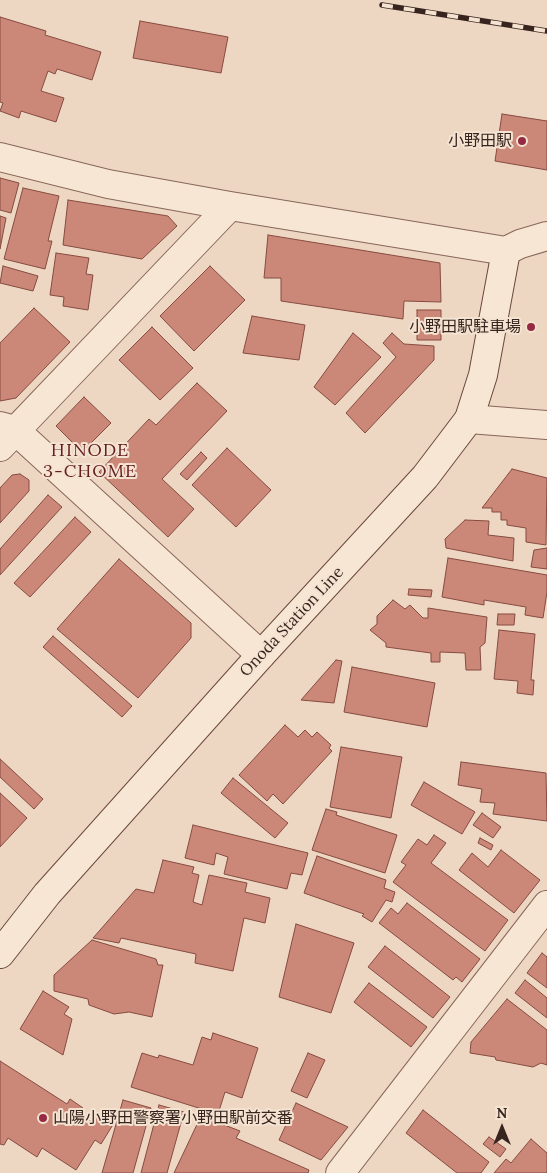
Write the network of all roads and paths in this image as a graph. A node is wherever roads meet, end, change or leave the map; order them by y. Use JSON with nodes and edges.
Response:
{"nodes":[{"id":1,"x":0,"y":157,"type":"edge"},
{"id":2,"x":230,"y":206,"type":"junction"},
{"id":3,"x":547,"y":236,"type":"edge"},
{"id":4,"x":506,"y":252,"type":"junction"},
{"id":5,"x":469,"y":419,"type":"junction"},
{"id":6,"x":547,"y":425,"type":"edge"},
{"id":7,"x":5,"y":435,"type":"edge"},
{"id":8,"x":261,"y":655,"type":"junction"},
{"id":9,"x":547,"y":905,"type":"edge"},
{"id":10,"x":0,"y":954,"type":"edge"},
{"id":11,"x":340,"y":1173,"type":"edge"}],
"edges":[{"from":1,"to":2,"type":"street"},
{"from":2,"to":4,"type":"street"},
{"from":2,"to":7,"type":"street"},
{"from":3,"to":4,"type":"street"},
{"from":4,"to":5,"type":"street","name":"Onoda Station Line"},
{"from":5,"to":6,"type":"street"},
{"from":5,"to":8,"type":"street","name":"Onoda Station Line"},
{"from":7,"to":8,"type":"street"},
{"from":8,"to":10,"type":"street","name":"Onoda Station Line"},
{"from":9,"to":11,"type":"street"}]}
